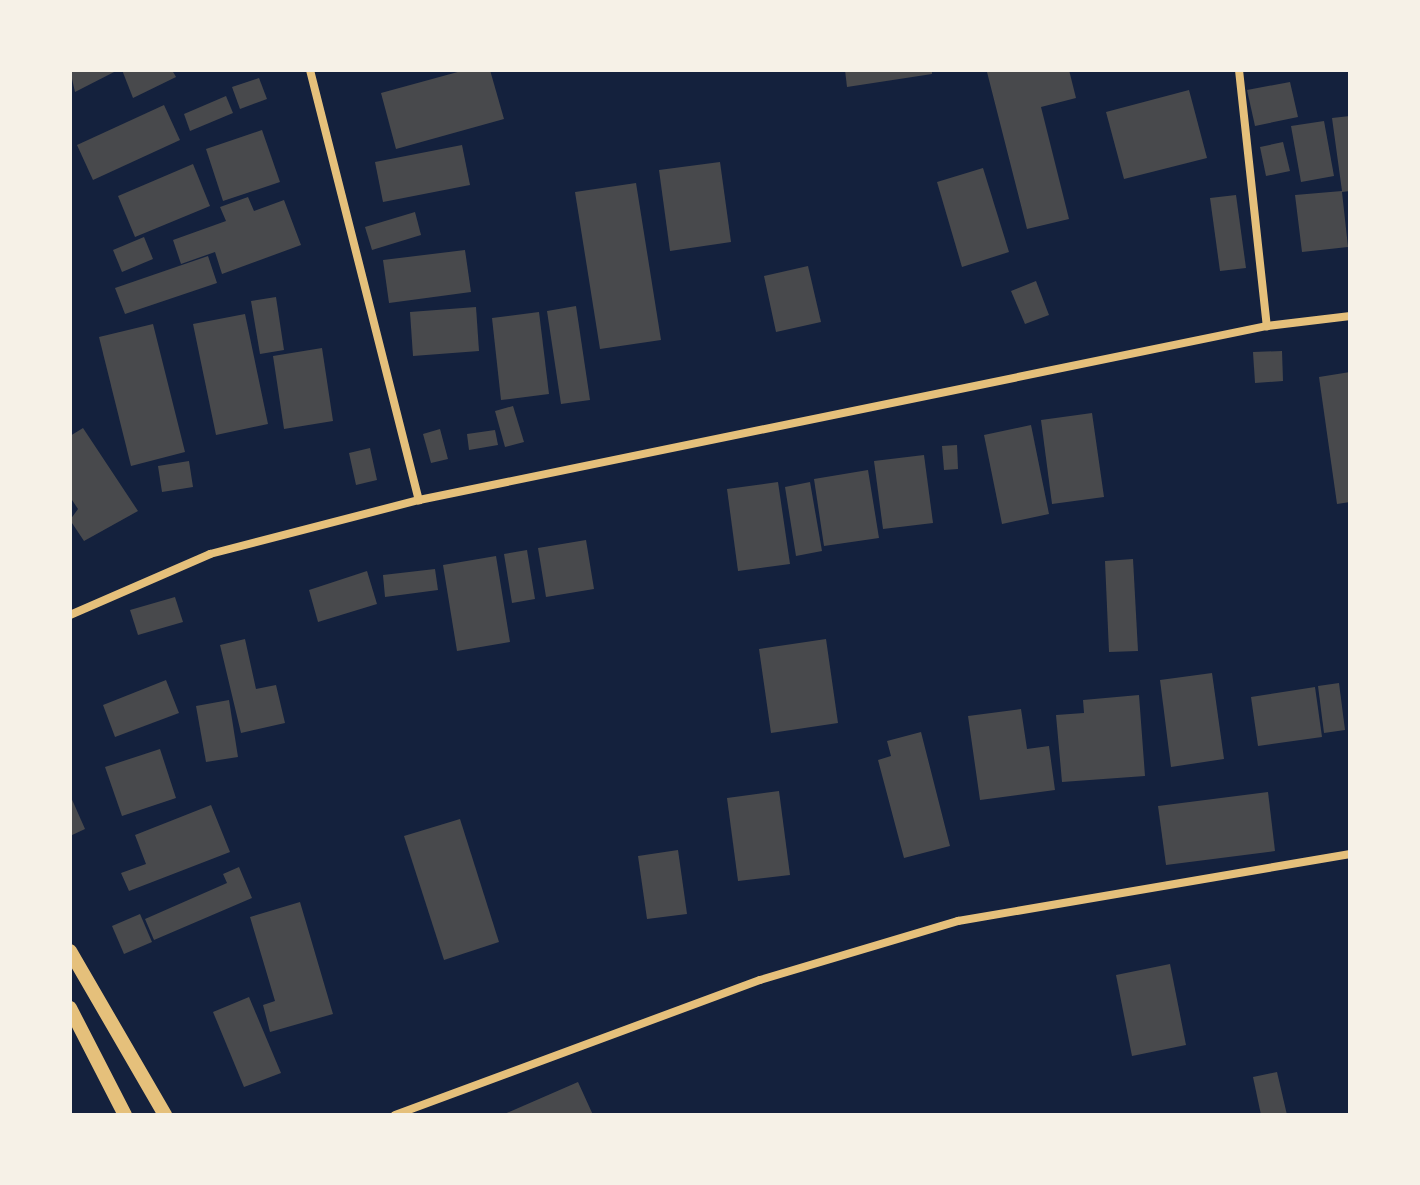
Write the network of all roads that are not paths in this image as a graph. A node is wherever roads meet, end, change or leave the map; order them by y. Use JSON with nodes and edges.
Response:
{"nodes":[{"id":1,"x":310,"y":70,"type":"edge"},
{"id":2,"x":1239,"y":70,"type":"edge"},
{"id":3,"x":1350,"y":316,"type":"edge"},
{"id":4,"x":1267,"y":326,"type":"junction"},
{"id":5,"x":419,"y":500,"type":"junction"},
{"id":6,"x":70,"y":615,"type":"edge"},
{"id":7,"x":1350,"y":854,"type":"edge"},
{"id":8,"x":70,"y":951,"type":"edge"},
{"id":9,"x":70,"y":1008,"type":"edge"},
{"id":10,"x":125,"y":1115,"type":"edge"},
{"id":11,"x":165,"y":1115,"type":"edge"},
{"id":12,"x":395,"y":1115,"type":"edge"}],
"edges":[{"from":1,"to":5,"type":"street"},
{"from":2,"to":4,"type":"street"},
{"from":3,"to":4,"type":"street"},
{"from":4,"to":5,"type":"street"},
{"from":5,"to":6,"type":"street"},
{"from":7,"to":12,"type":"street"},
{"from":8,"to":11,"type":"street"},
{"from":9,"to":10,"type":"street"}]}
